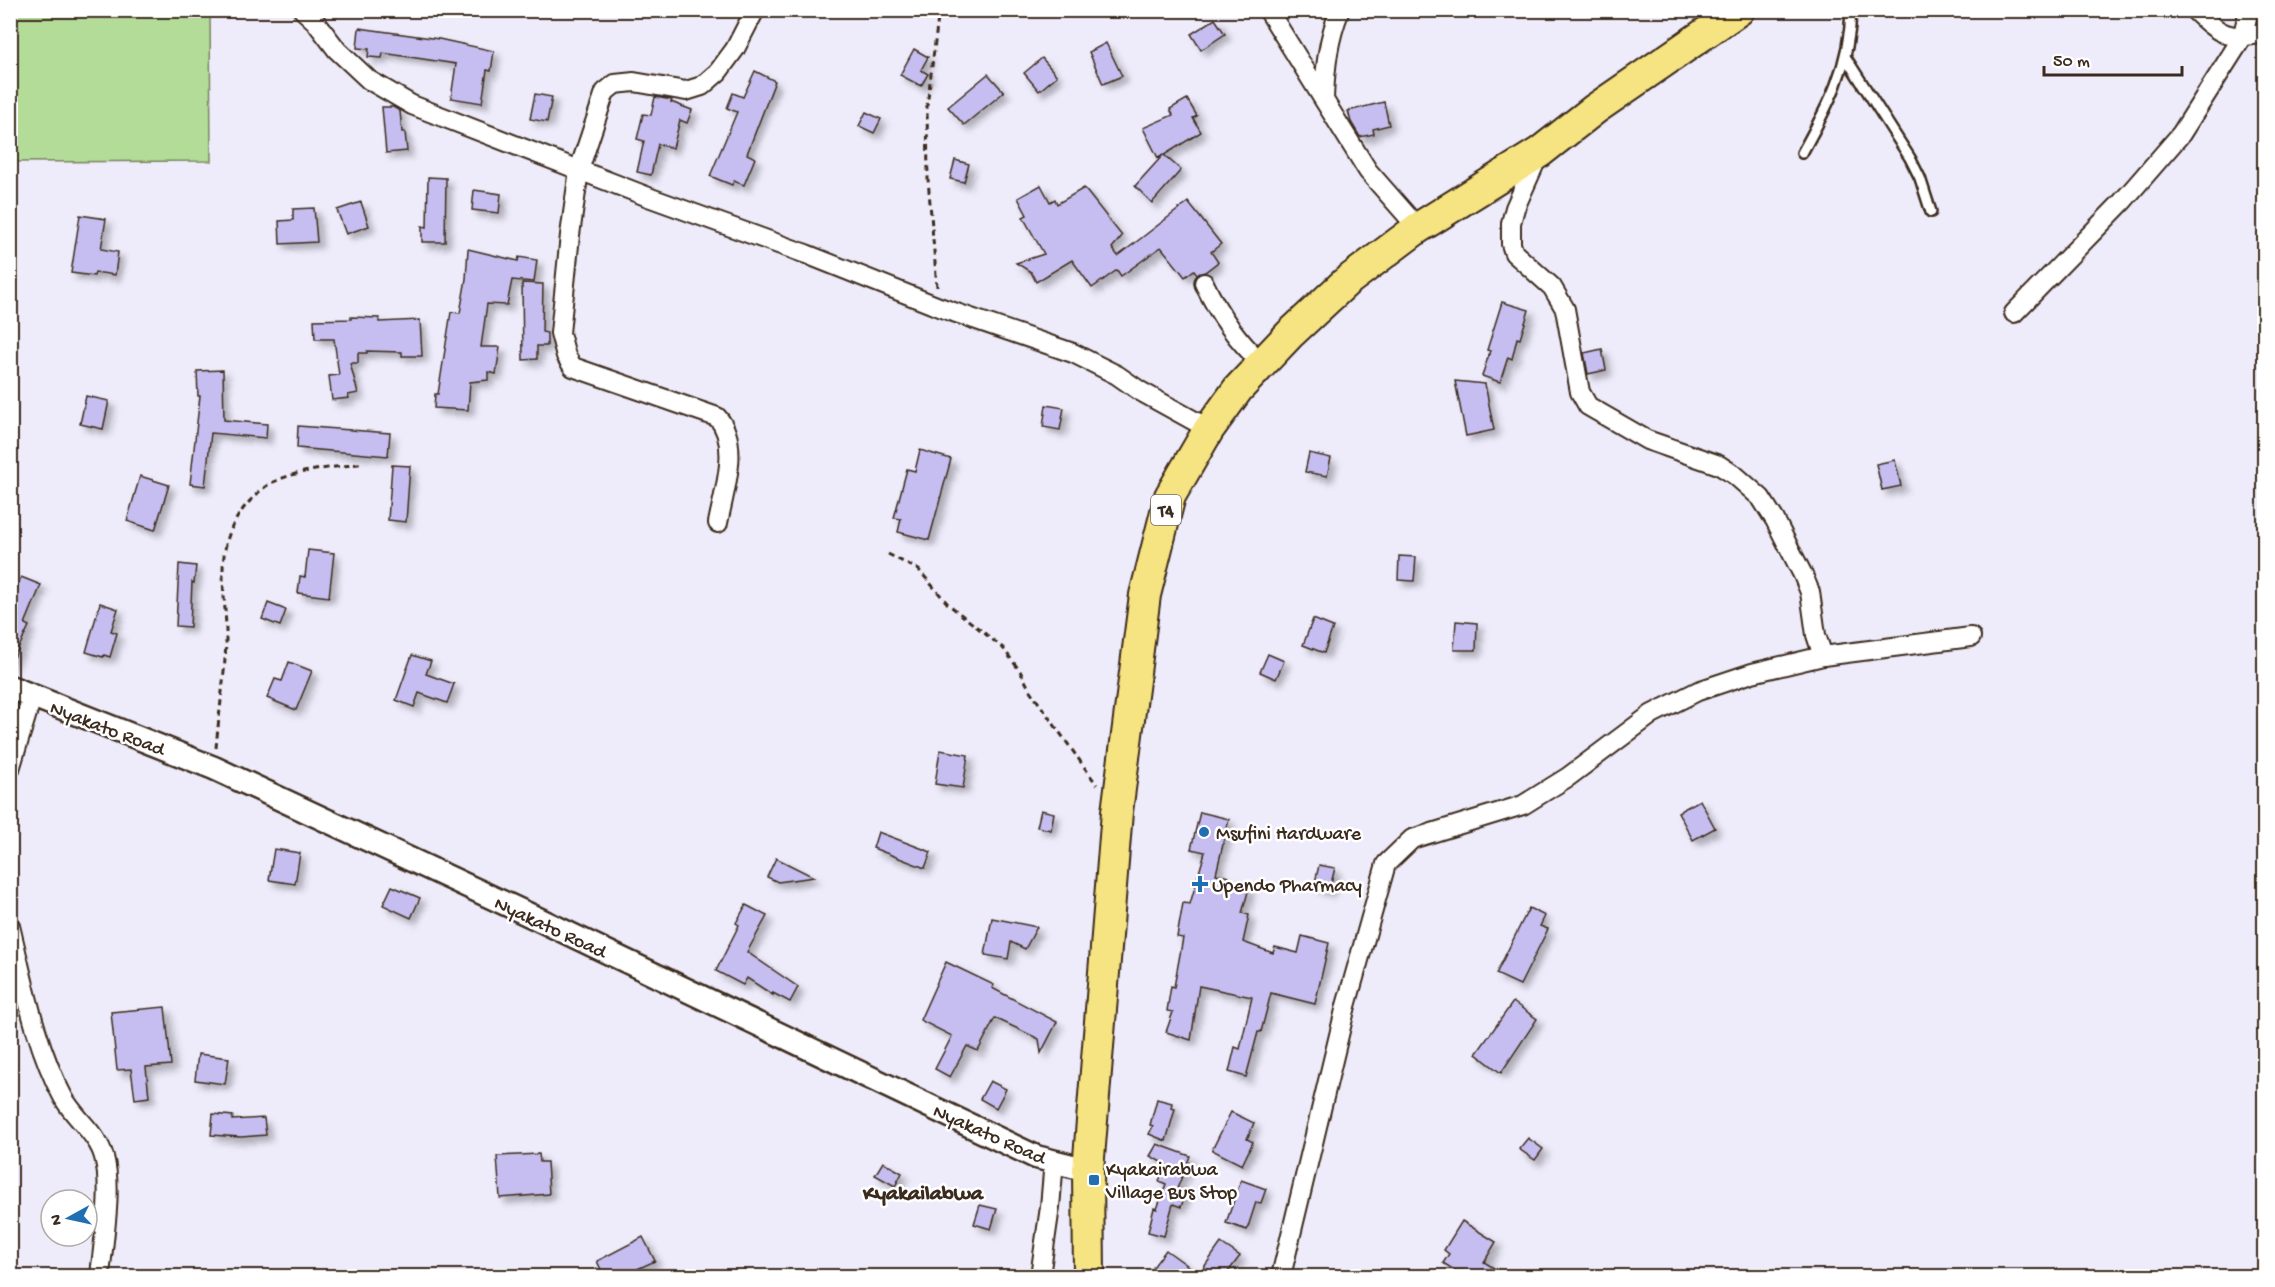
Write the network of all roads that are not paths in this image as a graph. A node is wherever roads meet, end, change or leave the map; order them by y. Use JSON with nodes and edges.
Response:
{"nodes":[{"id":1,"x":754,"y":10,"type":"edge"},
{"id":2,"x":1268,"y":10,"type":"edge"},
{"id":3,"x":1340,"y":10,"type":"edge"},
{"id":4,"x":1739,"y":10,"type":"edge"},
{"id":5,"x":1851,"y":10,"type":"edge"},
{"id":6,"x":2194,"y":10,"type":"edge"},
{"id":7,"x":2248,"y":10,"type":"edge"},
{"id":8,"x":312,"y":14,"type":"edge"},
{"id":9,"x":2265,"y":33,"type":"edge"},
{"id":10,"x":2242,"y":38,"type":"junction"},
{"id":11,"x":1845,"y":58,"type":"junction"},
{"id":12,"x":1324,"y":99,"type":"junction"},
{"id":13,"x":1540,"y":152,"type":"junction"},
{"id":14,"x":1802,"y":153,"type":"dead end"},
{"id":15,"x":579,"y":170,"type":"junction"},
{"id":16,"x":1931,"y":212,"type":"dead end"},
{"id":17,"x":1418,"y":228,"type":"junction"},
{"id":18,"x":1204,"y":283,"type":"dead end"},
{"id":19,"x":2014,"y":313,"type":"dead end"},
{"id":20,"x":1262,"y":363,"type":"junction"},
{"id":21,"x":1209,"y":429,"type":"junction"},
{"id":22,"x":718,"y":523,"type":"dead end"},
{"id":23,"x":1971,"y":637,"type":"dead end"},
{"id":24,"x":1823,"y":656,"type":"junction"},
{"id":25,"x":10,"y":687,"type":"edge"},
{"id":26,"x":32,"y":697,"type":"junction"},
{"id":27,"x":10,"y":769,"type":"edge"},
{"id":28,"x":10,"y":926,"type":"edge"},
{"id":29,"x":1054,"y":1161,"type":"junction"},
{"id":30,"x":1088,"y":1170,"type":"junction"},
{"id":31,"x":100,"y":1276,"type":"edge"},
{"id":32,"x":1040,"y":1276,"type":"edge"},
{"id":33,"x":1089,"y":1276,"type":"edge"},
{"id":34,"x":1281,"y":1276,"type":"edge"}],
"edges":[{"from":1,"to":15,"type":"street"},
{"from":2,"to":12,"type":"street"},
{"from":3,"to":12,"type":"street"},
{"from":4,"to":13,"type":"highway","number":"T4"},
{"from":5,"to":11,"type":"lane"},
{"from":6,"to":10,"type":"street"},
{"from":7,"to":10,"type":"street"},
{"from":8,"to":15,"type":"street"},
{"from":9,"to":10,"type":"street"},
{"from":10,"to":19,"type":"street"},
{"from":11,"to":14,"type":"lane"},
{"from":11,"to":16,"type":"lane"},
{"from":12,"to":17,"type":"street"},
{"from":13,"to":17,"type":"highway","number":"T4"},
{"from":13,"to":24,"type":"street"},
{"from":15,"to":21,"type":"street"},
{"from":15,"to":22,"type":"street"},
{"from":17,"to":20,"type":"highway","number":"T4"},
{"from":18,"to":20,"type":"street"},
{"from":20,"to":21,"type":"highway","number":"T4"},
{"from":21,"to":30,"type":"highway","number":"T4"},
{"from":23,"to":24,"type":"street"},
{"from":24,"to":34,"type":"street"},
{"from":25,"to":26,"type":"street","name":"Nyakato Road"},
{"from":26,"to":27,"type":"street"},
{"from":26,"to":29,"type":"street","name":"Nyakato Road"},
{"from":28,"to":31,"type":"street"},
{"from":29,"to":30,"type":"street","name":"Nyakato Road"},
{"from":29,"to":32,"type":"street"},
{"from":30,"to":33,"type":"highway","number":"T4"}]}
